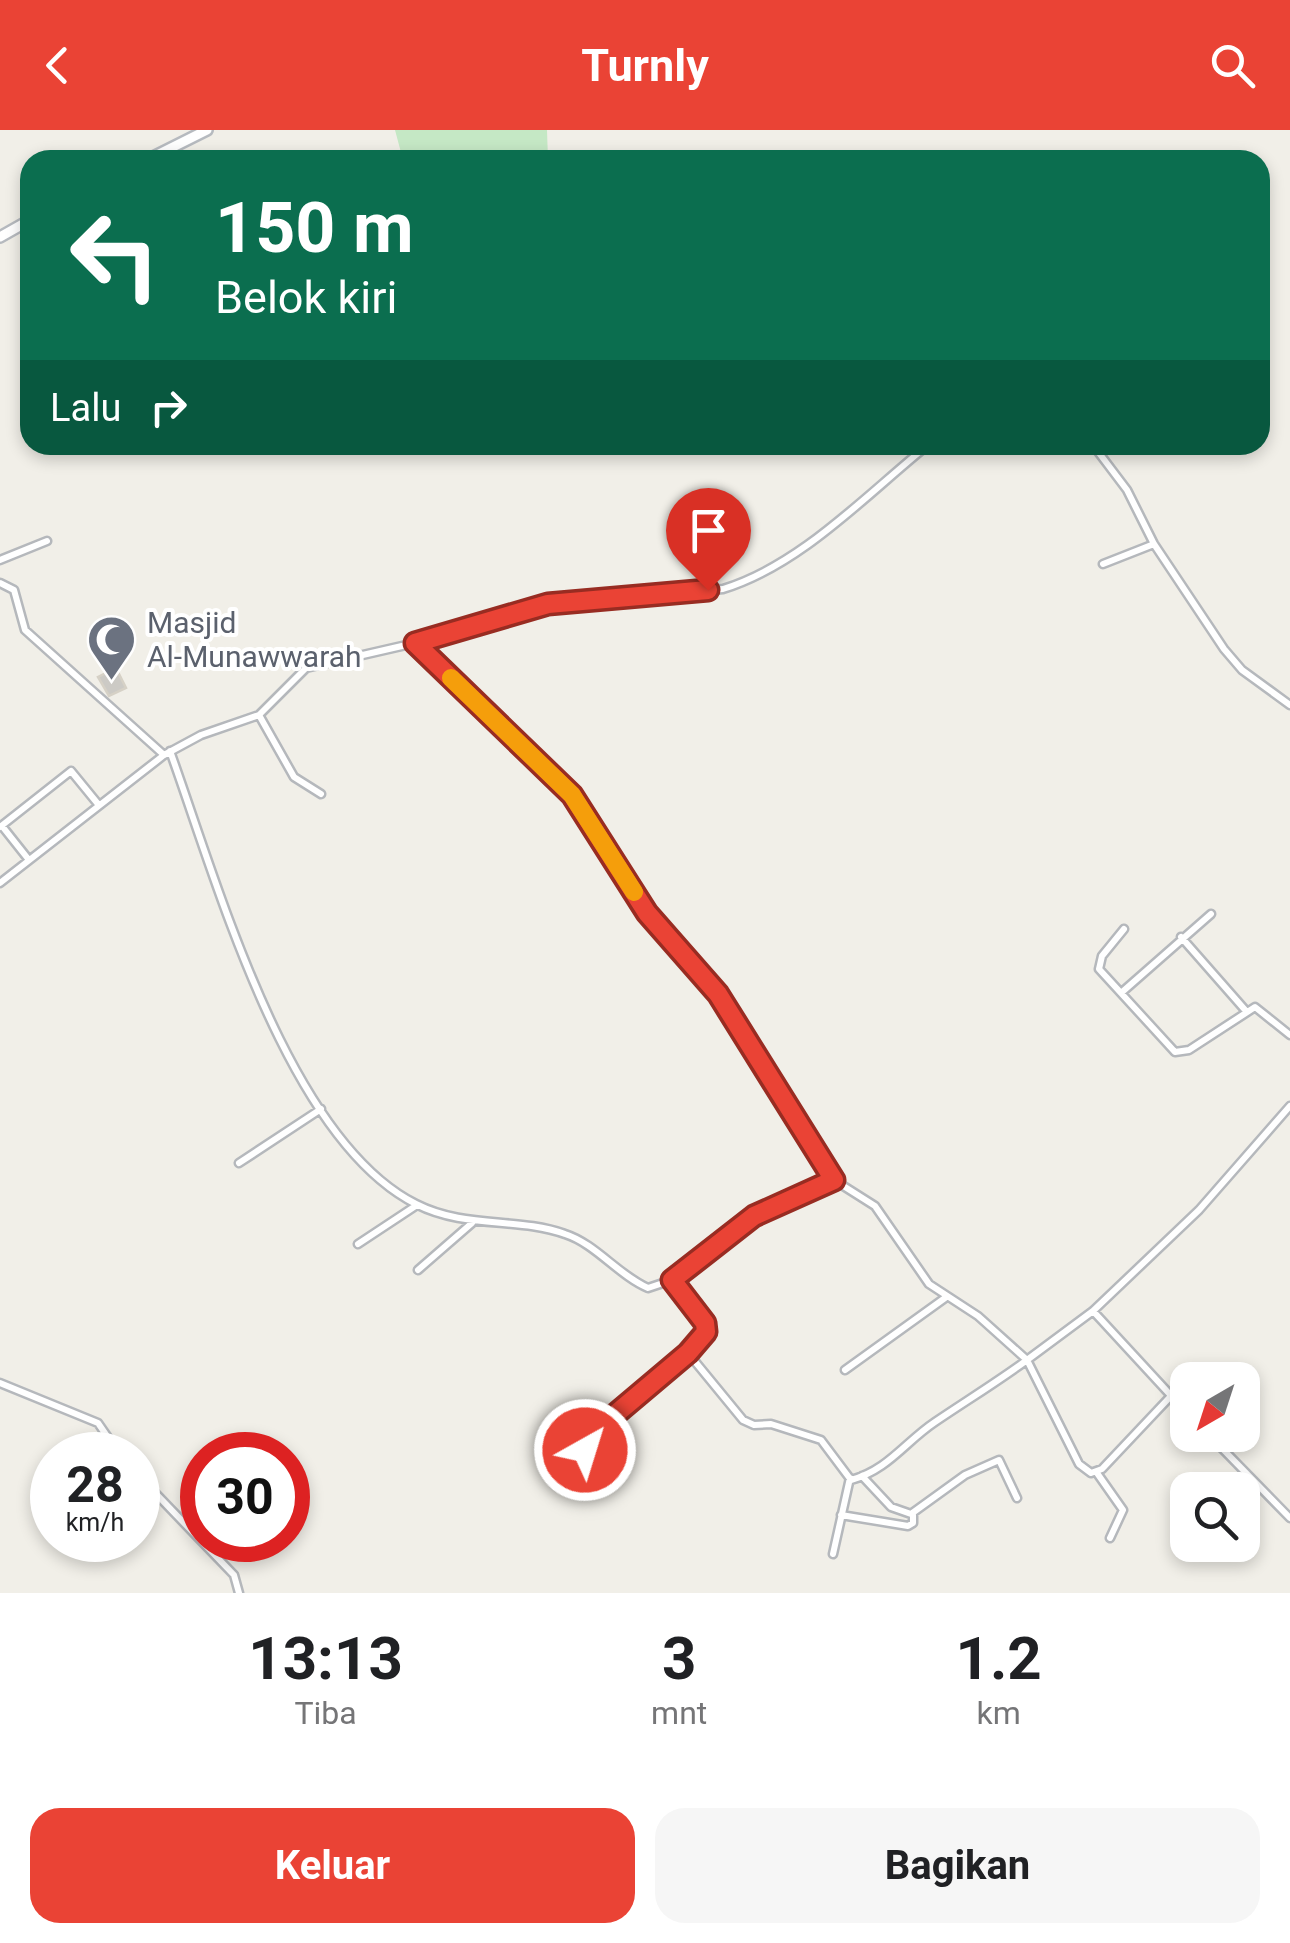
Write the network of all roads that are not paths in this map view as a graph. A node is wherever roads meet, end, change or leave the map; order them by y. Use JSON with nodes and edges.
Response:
{"nodes":[{"id":1,"x":207,"y":130,"type":"edge"},
{"id":2,"x":168,"y":150,"type":"edge"},
{"id":3,"x":915,"y":455,"type":"edge"},
{"id":4,"x":1101,"y":455,"type":"edge"},
{"id":5,"x":48,"y":541,"type":"dead end"},
{"id":6,"x":1154,"y":544,"type":"junction"},
{"id":7,"x":0,"y":560,"type":"edge"},
{"id":8,"x":1103,"y":564,"type":"dead end"},
{"id":9,"x":0,"y":584,"type":"edge"},
{"id":10,"x":415,"y":643,"type":"junction"},
{"id":11,"x":1290,"y":704,"type":"edge"},
{"id":12,"x":259,"y":715,"type":"junction"},
{"id":13,"x":167,"y":753,"type":"junction"},
{"id":14,"x":321,"y":794,"type":"dead end"},
{"id":15,"x":98,"y":804,"type":"junction"},
{"id":16,"x":1,"y":826,"type":"edge"},
{"id":17,"x":29,"y":860,"type":"junction"},
{"id":18,"x":0,"y":883,"type":"edge"},
{"id":19,"x":1211,"y":914,"type":"dead end"},
{"id":20,"x":1124,"y":929,"type":"dead end"},
{"id":21,"x":1180,"y":937,"type":"junction"},
{"id":22,"x":1121,"y":993,"type":"junction"},
{"id":23,"x":1246,"y":1011,"type":"junction"},
{"id":24,"x":1290,"y":1036,"type":"edge"},
{"id":25,"x":1290,"y":1106,"type":"edge"},
{"id":26,"x":322,"y":1109,"type":"junction"},
{"id":27,"x":238,"y":1163,"type":"dead end"},
{"id":28,"x":834,"y":1180,"type":"junction"},
{"id":29,"x":417,"y":1205,"type":"junction"},
{"id":30,"x":473,"y":1222,"type":"junction"},
{"id":31,"x":358,"y":1244,"type":"dead end"},
{"id":32,"x":418,"y":1270,"type":"dead end"},
{"id":33,"x":672,"y":1280,"type":"junction"},
{"id":34,"x":945,"y":1298,"type":"junction"},
{"id":35,"x":1093,"y":1311,"type":"junction"},
{"id":36,"x":688,"y":1353,"type":"junction"},
{"id":37,"x":1027,"y":1360,"type":"junction"},
{"id":38,"x":845,"y":1370,"type":"dead end"},
{"id":39,"x":0,"y":1382,"type":"edge"},
{"id":40,"x":1170,"y":1397,"type":"joint"},
{"id":41,"x":104,"y":1432,"type":"edge"},
{"id":42,"x":1226,"y":1452,"type":"edge"},
{"id":43,"x":587,"y":1458,"type":"dead end"},
{"id":44,"x":1097,"y":1473,"type":"junction"},
{"id":45,"x":862,"y":1476,"type":"junction"},
{"id":46,"x":850,"y":1478,"type":"junction"},
{"id":47,"x":160,"y":1497,"type":"edge"},
{"id":48,"x":1017,"y":1498,"type":"dead end"},
{"id":49,"x":913,"y":1514,"type":"junction"},
{"id":50,"x":841,"y":1515,"type":"junction"},
{"id":51,"x":1290,"y":1518,"type":"edge"},
{"id":52,"x":1110,"y":1538,"type":"dead end"},
{"id":53,"x":833,"y":1554,"type":"dead end"},
{"id":54,"x":238,"y":1593,"type":"edge"}],
"edges":[{"from":1,"to":2,"type":"street"},
{"from":3,"to":10,"type":"street"},
{"from":4,"to":6,"type":"street"},
{"from":5,"to":7,"type":"street"},
{"from":6,"to":8,"type":"street"},
{"from":6,"to":11,"type":"street"},
{"from":9,"to":13,"type":"street"},
{"from":10,"to":12,"type":"street"},
{"from":10,"to":28,"type":"street"},
{"from":12,"to":13,"type":"street"},
{"from":12,"to":14,"type":"street"},
{"from":13,"to":15,"type":"street"},
{"from":13,"to":26,"type":"street"},
{"from":15,"to":16,"type":"street"},
{"from":15,"to":17,"type":"street"},
{"from":16,"to":17,"type":"street"},
{"from":17,"to":18,"type":"street"},
{"from":19,"to":21,"type":"street"},
{"from":20,"to":22,"type":"street"},
{"from":21,"to":22,"type":"street"},
{"from":21,"to":23,"type":"street"},
{"from":22,"to":23,"type":"street"},
{"from":23,"to":24,"type":"street"},
{"from":25,"to":35,"type":"street"},
{"from":26,"to":27,"type":"street"},
{"from":26,"to":29,"type":"street"},
{"from":28,"to":33,"type":"street"},
{"from":28,"to":34,"type":"street"},
{"from":29,"to":30,"type":"street"},
{"from":29,"to":31,"type":"street"},
{"from":30,"to":32,"type":"street"},
{"from":30,"to":33,"type":"street"},
{"from":33,"to":36,"type":"street"},
{"from":34,"to":37,"type":"street"},
{"from":34,"to":38,"type":"street"},
{"from":35,"to":37,"type":"street"},
{"from":35,"to":40,"type":"street"},
{"from":36,"to":43,"type":"street"},
{"from":36,"to":46,"type":"street"},
{"from":37,"to":44,"type":"street"},
{"from":37,"to":45,"type":"street"},
{"from":39,"to":41,"type":"street"},
{"from":40,"to":44,"type":"street"},
{"from":42,"to":51,"type":"street"},
{"from":44,"to":52,"type":"street"},
{"from":45,"to":46,"type":"street"},
{"from":45,"to":49,"type":"street"},
{"from":46,"to":50,"type":"street"},
{"from":47,"to":54,"type":"street"},
{"from":48,"to":49,"type":"street"},
{"from":49,"to":50,"type":"street"},
{"from":50,"to":53,"type":"street"}]}
